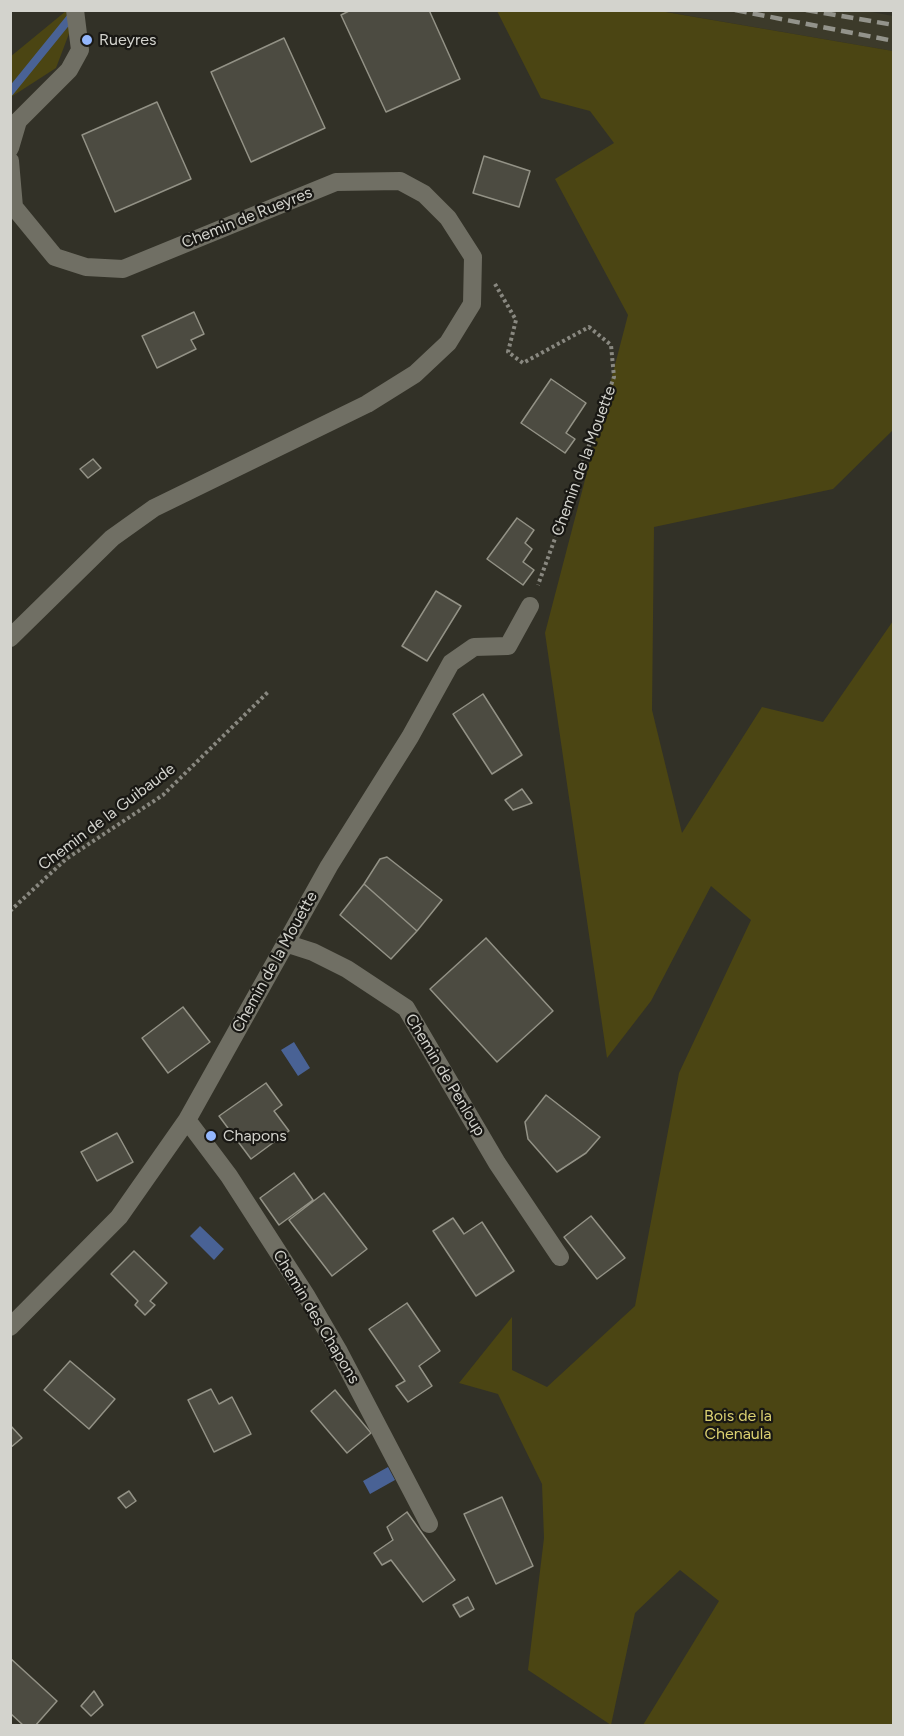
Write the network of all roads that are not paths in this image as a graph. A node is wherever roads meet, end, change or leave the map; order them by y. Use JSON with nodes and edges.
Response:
{"nodes":[{"id":1,"x":76,"y":15,"type":"edge"},
{"id":2,"x":10,"y":148,"type":"edge"},
{"id":3,"x":10,"y":161,"type":"edge"},
{"id":4,"x":12,"y":207,"type":"edge"},
{"id":5,"x":533,"y":598,"type":"road end"},
{"id":6,"x":10,"y":638,"type":"edge"},
{"id":7,"x":285,"y":943,"type":"junction"},
{"id":8,"x":187,"y":1120,"type":"junction"},
{"id":9,"x":560,"y":1257,"type":"dead end"},
{"id":10,"x":10,"y":1327,"type":"edge"},
{"id":11,"x":429,"y":1524,"type":"dead end"}],
"edges":[{"from":1,"to":2,"type":"street"},
{"from":3,"to":4,"type":"street","name":"Chemin de Rueyres"},
{"from":4,"to":6,"type":"street","name":"Chemin de Rueyres"},
{"from":5,"to":7,"type":"street","name":"Chemin de la Mouette"},
{"from":7,"to":8,"type":"street","name":"Chemin de la Mouette"},
{"from":7,"to":9,"type":"street","name":"Chemin de Penloup"},
{"from":8,"to":10,"type":"street","name":"Chemin de la Mouette"},
{"from":8,"to":11,"type":"street","name":"Chemin des Chapons"}]}
